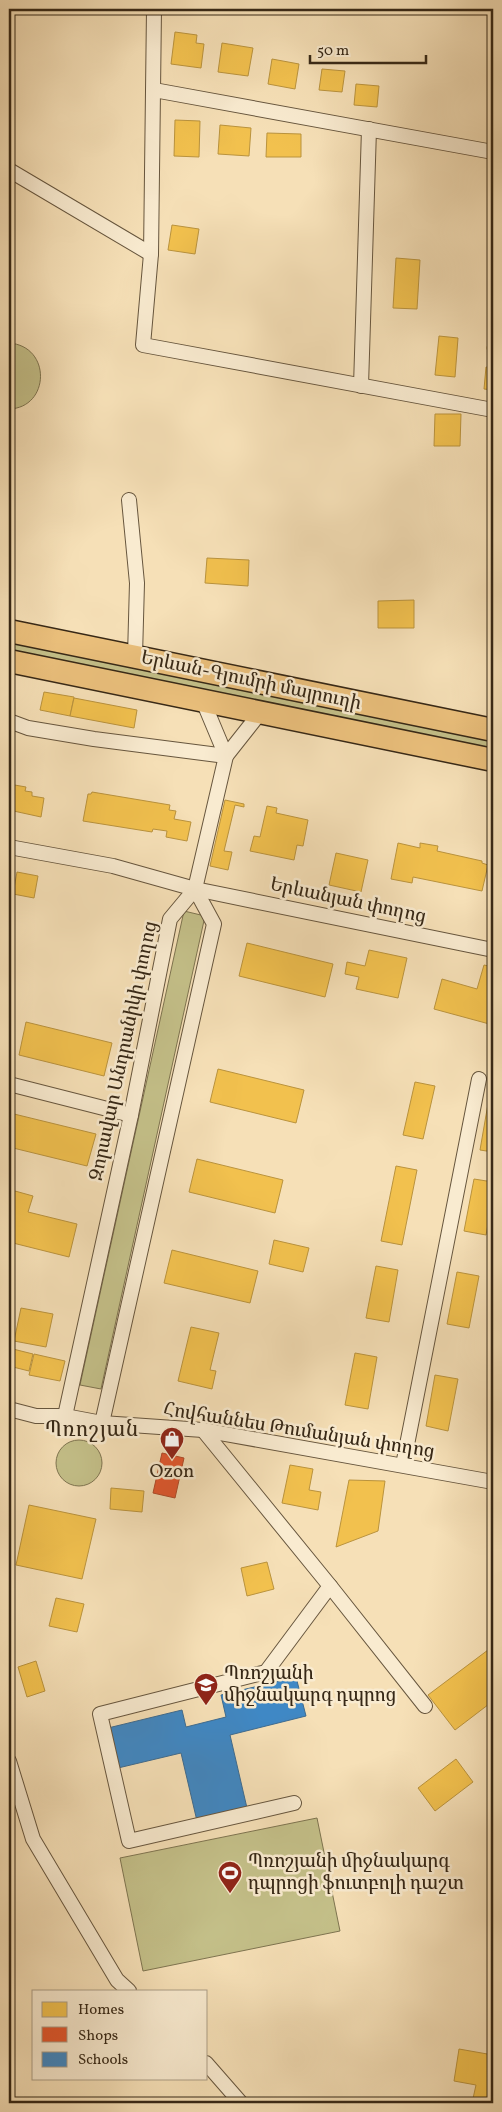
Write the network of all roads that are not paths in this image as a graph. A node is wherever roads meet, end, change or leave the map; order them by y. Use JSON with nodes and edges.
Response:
{"nodes":[{"id":1,"x":154,"y":9,"type":"edge"},
{"id":2,"x":154,"y":90,"type":"junction"},
{"id":3,"x":369,"y":129,"type":"junction"},
{"id":4,"x":493,"y":152,"type":"edge"},
{"id":5,"x":9,"y":170,"type":"edge"},
{"id":6,"x":151,"y":254,"type":"junction"},
{"id":7,"x":361,"y":386,"type":"junction"},
{"id":8,"x":493,"y":410,"type":"edge"},
{"id":9,"x":129,"y":500,"type":"dead end"},
{"id":10,"x":9,"y":631,"type":"edge"},
{"id":11,"x":135,"y":656,"type":"junction"},
{"id":12,"x":9,"y":661,"type":"edge"},
{"id":13,"x":203,"y":701,"type":"junction"},
{"id":14,"x":260,"y":713,"type":"junction"},
{"id":15,"x":9,"y":721,"type":"edge"},
{"id":16,"x":493,"y":730,"type":"edge"},
{"id":17,"x":226,"y":756,"type":"junction"},
{"id":18,"x":493,"y":760,"type":"edge"},
{"id":19,"x":9,"y":847,"type":"edge"},
{"id":20,"x":194,"y":889,"type":"junction"},
{"id":21,"x":493,"y":950,"type":"edge"},
{"id":22,"x":479,"y":1079,"type":"dead end"},
{"id":23,"x":9,"y":1084,"type":"edge"},
{"id":24,"x":131,"y":1115,"type":"junction"},
{"id":25,"x":9,"y":1409,"type":"edge"},
{"id":26,"x":66,"y":1416,"type":"junction"},
{"id":27,"x":102,"y":1423,"type":"junction"},
{"id":28,"x":203,"y":1430,"type":"junction"},
{"id":29,"x":403,"y":1465,"type":"junction"},
{"id":30,"x":493,"y":1482,"type":"edge"},
{"id":31,"x":330,"y":1586,"type":"junction"},
{"id":32,"x":425,"y":1706,"type":"dead end"},
{"id":33,"x":9,"y":1760,"type":"edge"},
{"id":34,"x":294,"y":1803,"type":"dead end"},
{"id":35,"x":128,"y":1990,"type":"edge"},
{"id":36,"x":208,"y":2065,"type":"edge"},
{"id":37,"x":241,"y":2103,"type":"edge"}],
"edges":[{"from":1,"to":2,"type":"street"},
{"from":2,"to":3,"type":"street"},
{"from":2,"to":6,"type":"street"},
{"from":3,"to":4,"type":"street"},
{"from":3,"to":7,"type":"street"},
{"from":5,"to":6,"type":"street"},
{"from":6,"to":7,"type":"street"},
{"from":7,"to":8,"type":"street"},
{"from":9,"to":11,"type":"street"},
{"from":10,"to":11,"type":"highway","name":"Երևան-Գյումրի մայրուղի"},
{"from":11,"to":16,"type":"highway","name":"Երևան-Գյումրի մայրուղի"},
{"from":12,"to":13,"type":"highway","name":"Երևան-Գյումրի մայրուղի"},
{"from":13,"to":14,"type":"highway","name":"Երևան-Գյումրի մայրուղի"},
{"from":13,"to":17,"type":"street"},
{"from":14,"to":17,"type":"street"},
{"from":14,"to":18,"type":"highway","name":"Երևան-Գյումրի մայրուղի"},
{"from":15,"to":17,"type":"street"},
{"from":17,"to":20,"type":"street"},
{"from":19,"to":20,"type":"street","name":"Երևանյան փողոց"},
{"from":20,"to":21,"type":"street","name":"Երևանյան փողոց"},
{"from":20,"to":24,"type":"street","name":"Զորավար Անդրանիկի փողոց"},
{"from":20,"to":27,"type":"street"},
{"from":22,"to":29,"type":"street"},
{"from":23,"to":24,"type":"street"},
{"from":24,"to":26,"type":"street","name":"Զորավար Անդրանիկի փողոց"},
{"from":25,"to":26,"type":"street","name":"Հովհաննես Թումանյան փողոց"},
{"from":26,"to":27,"type":"street","name":"Հովհաննես Թումանյան փողոց"},
{"from":27,"to":28,"type":"street","name":"Հովհաննես Թումանյան փողոց"},
{"from":28,"to":29,"type":"street","name":"Հովհաննես Թումանյան փողոց"},
{"from":28,"to":31,"type":"street"},
{"from":29,"to":30,"type":"street","name":"Հովհաննես Թումանյան փողոց"},
{"from":31,"to":32,"type":"street"},
{"from":31,"to":34,"type":"street"},
{"from":33,"to":35,"type":"street"},
{"from":36,"to":37,"type":"street"}]}
